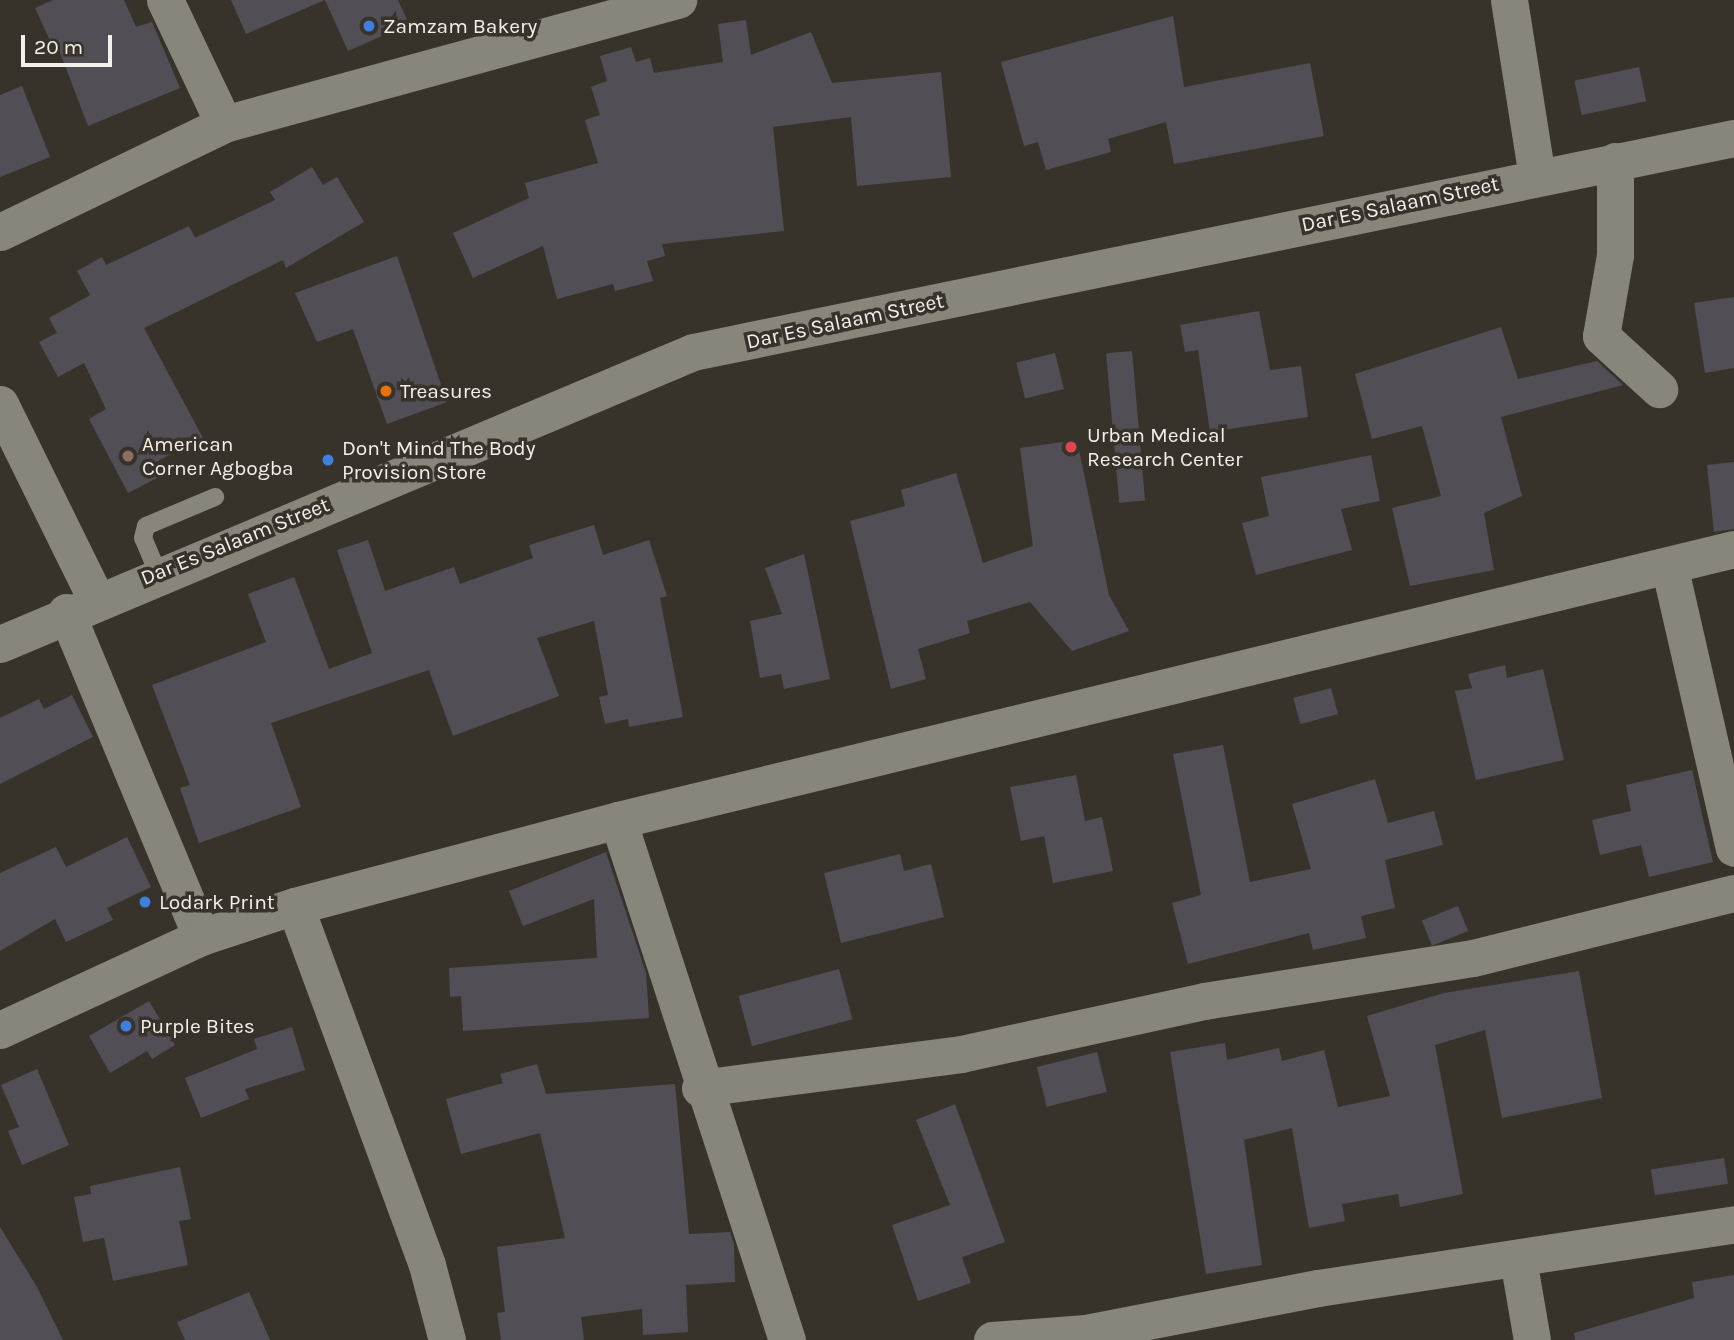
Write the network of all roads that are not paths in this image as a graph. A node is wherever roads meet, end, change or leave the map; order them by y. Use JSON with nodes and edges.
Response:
{"nodes":[{"id":1,"x":165,"y":0,"type":"edge"},
{"id":2,"x":678,"y":0,"type":"edge"},
{"id":3,"x":1508,"y":0,"type":"edge"},
{"id":4,"x":224,"y":124,"type":"junction"},
{"id":5,"x":1734,"y":138,"type":"edge"},
{"id":6,"x":1615,"y":161,"type":"junction"},
{"id":7,"x":1537,"y":176,"type":"junction"},
{"id":8,"x":0,"y":232,"type":"edge"},
{"id":9,"x":1659,"y":389,"type":"dead end"},
{"id":10,"x":0,"y":404,"type":"edge"},
{"id":11,"x":215,"y":497,"type":"dead end"},
{"id":12,"x":1734,"y":548,"type":"edge"},
{"id":13,"x":1669,"y":565,"type":"junction"},
{"id":14,"x":158,"y":573,"type":"junction"},
{"id":15,"x":81,"y":605,"type":"junction"},
{"id":16,"x":0,"y":644,"type":"edge"},
{"id":17,"x":618,"y":820,"type":"junction"},
{"id":18,"x":1734,"y":848,"type":"edge"},
{"id":19,"x":1734,"y":892,"type":"edge"},
{"id":20,"x":295,"y":906,"type":"junction"},
{"id":21,"x":201,"y":937,"type":"junction"},
{"id":22,"x":0,"y":1030,"type":"edge"},
{"id":23,"x":701,"y":1088,"type":"junction"},
{"id":24,"x":1734,"y":1224,"type":"edge"},
{"id":25,"x":1518,"y":1259,"type":"junction"},
{"id":26,"x":447,"y":1340,"type":"edge"},
{"id":27,"x":787,"y":1340,"type":"edge"},
{"id":28,"x":992,"y":1340,"type":"edge"},
{"id":29,"x":1532,"y":1340,"type":"edge"}],
"edges":[{"from":1,"to":4,"type":"street"},
{"from":2,"to":4,"type":"street"},
{"from":3,"to":7,"type":"street"},
{"from":4,"to":8,"type":"street"},
{"from":5,"to":6,"type":"street","name":"Dar Es Salaam Street"},
{"from":6,"to":7,"type":"street","name":"Dar Es Salaam Street"},
{"from":6,"to":9,"type":"street"},
{"from":7,"to":14,"type":"street","name":"Dar Es Salaam Street"},
{"from":10,"to":15,"type":"street"},
{"from":11,"to":14,"type":"lane"},
{"from":12,"to":13,"type":"street"},
{"from":13,"to":17,"type":"street"},
{"from":13,"to":18,"type":"street"},
{"from":14,"to":15,"type":"street","name":"Dar Es Salaam Street"},
{"from":15,"to":16,"type":"street","name":"Dar Es Salaam Street"},
{"from":15,"to":21,"type":"street"},
{"from":17,"to":20,"type":"street"},
{"from":17,"to":23,"type":"street"},
{"from":19,"to":23,"type":"street"},
{"from":20,"to":21,"type":"street"},
{"from":20,"to":26,"type":"street"},
{"from":21,"to":22,"type":"street"},
{"from":23,"to":27,"type":"street"},
{"from":24,"to":25,"type":"street"},
{"from":25,"to":28,"type":"street"},
{"from":25,"to":29,"type":"street"}]}
